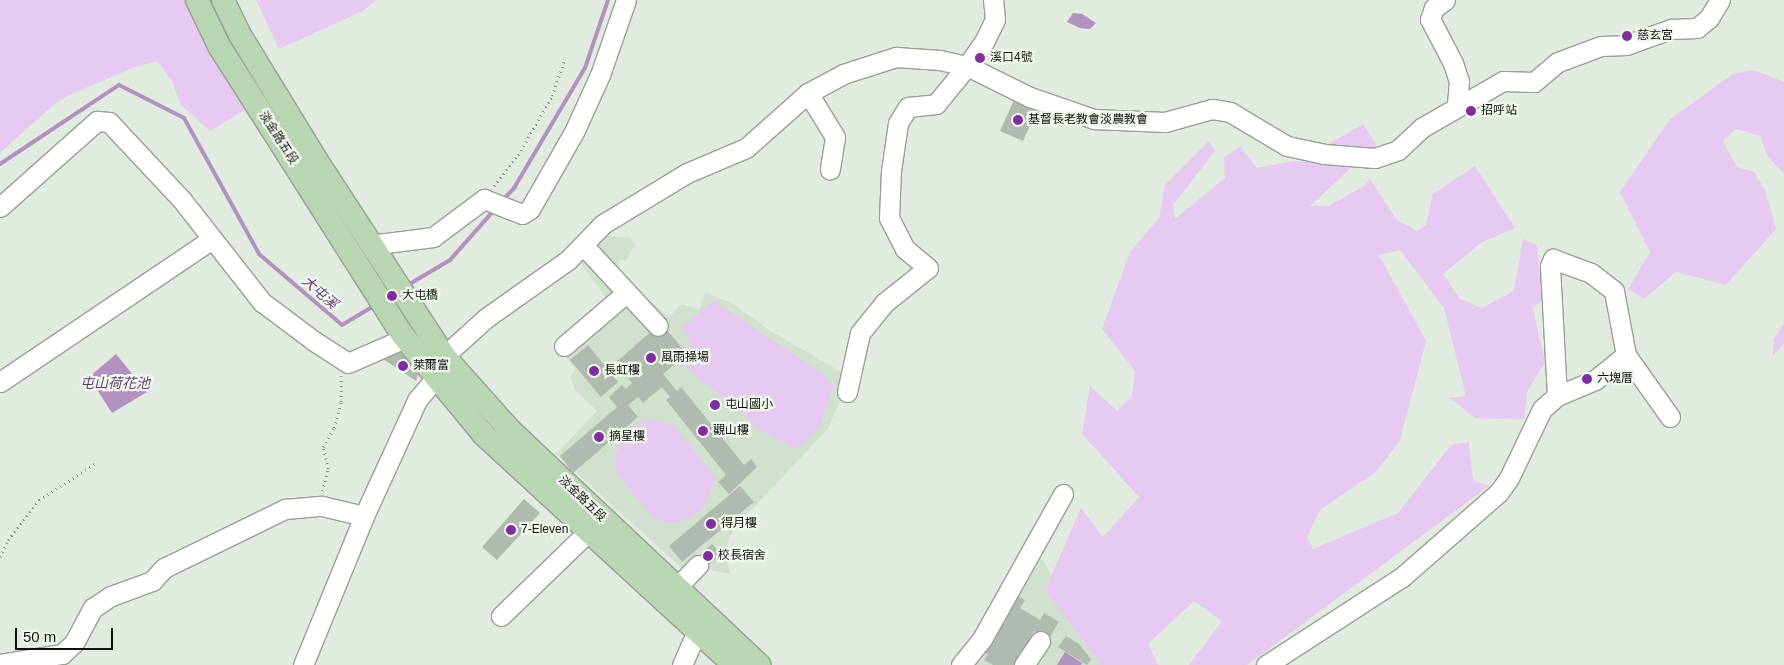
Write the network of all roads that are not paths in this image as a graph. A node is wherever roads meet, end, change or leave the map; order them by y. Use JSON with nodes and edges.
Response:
{"nodes":[{"id":1,"x":197,"y":0,"type":"edge"},
{"id":2,"x":223,"y":0,"type":"edge"},
{"id":3,"x":626,"y":0,"type":"edge"},
{"id":4,"x":993,"y":0,"type":"edge"},
{"id":5,"x":1444,"y":0,"type":"edge"},
{"id":6,"x":1720,"y":0,"type":"edge"},
{"id":7,"x":967,"y":66,"type":"junction"},
{"id":8,"x":808,"y":92,"type":"junction"},
{"id":9,"x":1457,"y":106,"type":"junction"},
{"id":10,"x":830,"y":170,"type":"dead end"},
{"id":11,"x":0,"y":207,"type":"edge"},
{"id":12,"x":212,"y":239,"type":"junction"},
{"id":13,"x":582,"y":244,"type":"junction"},
{"id":14,"x":372,"y":260,"type":"junction"},
{"id":15,"x":626,"y":293,"type":"junction"},
{"id":16,"x":658,"y":326,"type":"dead end"},
{"id":17,"x":404,"y":336,"type":"junction"},
{"id":18,"x":564,"y":346,"type":"dead end"},
{"id":19,"x":1626,"y":355,"type":"junction"},
{"id":20,"x":444,"y":356,"type":"junction"},
{"id":21,"x":436,"y":377,"type":"junction"},
{"id":22,"x":0,"y":382,"type":"edge"},
{"id":23,"x":847,"y":392,"type":"dead end"},
{"id":24,"x":1557,"y":396,"type":"junction"},
{"id":25,"x":1670,"y":417,"type":"dead end"},
{"id":26,"x":1063,"y":494,"type":"dead end"},
{"id":27,"x":570,"y":502,"type":"junction"},
{"id":28,"x":364,"y":516,"type":"junction"},
{"id":29,"x":588,"y":532,"type":"junction"},
{"id":30,"x":698,"y":565,"type":"dead end"},
{"id":31,"x":676,"y":588,"type":"junction"},
{"id":32,"x":501,"y":616,"type":"dead end"},
{"id":33,"x":698,"y":632,"type":"junction"},
{"id":34,"x":1040,"y":641,"type":"dead end"},
{"id":35,"x":0,"y":664,"type":"edge"},
{"id":36,"x":302,"y":665,"type":"edge"},
{"id":37,"x":682,"y":665,"type":"edge"},
{"id":38,"x":734,"y":665,"type":"edge"},
{"id":39,"x":759,"y":665,"type":"edge"},
{"id":40,"x":961,"y":665,"type":"edge"},
{"id":41,"x":1024,"y":665,"type":"edge"},
{"id":42,"x":1266,"y":665,"type":"edge"}],
"edges":[{"from":1,"to":14,"type":"main road","name":"淡金路五段"},
{"from":2,"to":14,"type":"main road","name":"淡金路五段"},
{"from":3,"to":14,"type":"street"},
{"from":4,"to":7,"type":"street"},
{"from":5,"to":9,"type":"street"},
{"from":6,"to":9,"type":"street"},
{"from":7,"to":8,"type":"street"},
{"from":7,"to":9,"type":"street"},
{"from":7,"to":23,"type":"street"},
{"from":8,"to":10,"type":"street"},
{"from":8,"to":13,"type":"street"},
{"from":11,"to":12,"type":"street"},
{"from":12,"to":17,"type":"street"},
{"from":12,"to":22,"type":"street"},
{"from":13,"to":15,"type":"street"},
{"from":13,"to":20,"type":"street"},
{"from":14,"to":17,"type":"main road"},
{"from":14,"to":20,"type":"main road","name":"淡金路五段"},
{"from":15,"to":16,"type":"street"},
{"from":15,"to":18,"type":"street"},
{"from":17,"to":21,"type":"main road","name":"淡金路五段"},
{"from":19,"to":24,"type":"street"},
{"from":19,"to":24,"type":"street"},
{"from":19,"to":25,"type":"street"},
{"from":20,"to":21,"type":"street"},
{"from":20,"to":27,"type":"main road","name":"淡金路五段"},
{"from":21,"to":27,"type":"main road","name":"淡金路五段"},
{"from":21,"to":28,"type":"street"},
{"from":24,"to":42,"type":"street"},
{"from":26,"to":40,"type":"street"},
{"from":27,"to":29,"type":"main road","name":"淡金路五段"},
{"from":27,"to":31,"type":"main road","name":"淡金路五段"},
{"from":28,"to":35,"type":"street"},
{"from":28,"to":36,"type":"street"},
{"from":29,"to":32,"type":"street"},
{"from":29,"to":33,"type":"main road","name":"淡金路五段"},
{"from":30,"to":31,"type":"street"},
{"from":31,"to":39,"type":"main road","name":"淡金路五段"},
{"from":33,"to":37,"type":"street"},
{"from":33,"to":38,"type":"main road","name":"淡金路五段"},
{"from":34,"to":41,"type":"street"}]}
